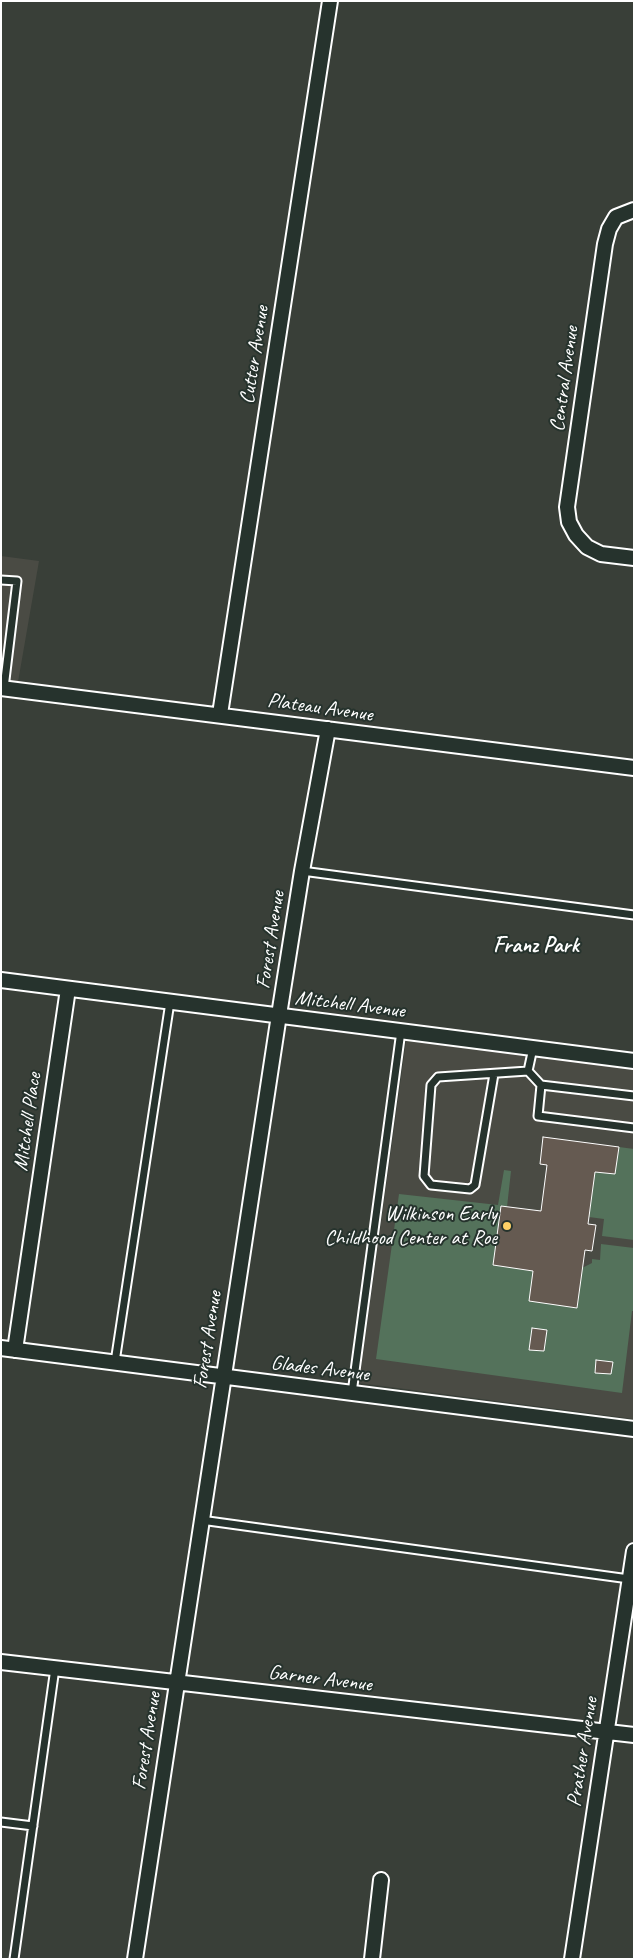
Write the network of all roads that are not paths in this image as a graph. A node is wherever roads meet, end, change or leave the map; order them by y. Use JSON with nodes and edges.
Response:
{"nodes":[{"id":1,"x":330,"y":1,"type":"edge"},
{"id":2,"x":634,"y":210,"type":"edge"},
{"id":3,"x":634,"y":558,"type":"edge"},
{"id":4,"x":1,"y":580,"type":"edge"},
{"id":5,"x":4,"y":663,"type":"edge"},
{"id":6,"x":3,"y":688,"type":"edge"},
{"id":7,"x":220,"y":714,"type":"junction"},
{"id":8,"x":328,"y":729,"type":"junction"},
{"id":9,"x":634,"y":768,"type":"edge"},
{"id":10,"x":302,"y":871,"type":"junction"},
{"id":11,"x":634,"y":915,"type":"edge"},
{"id":12,"x":1,"y":980,"type":"edge"},
{"id":13,"x":68,"y":989,"type":"junction"},
{"id":14,"x":170,"y":1002,"type":"junction"},
{"id":15,"x":278,"y":1017,"type":"junction"},
{"id":16,"x":401,"y":1031,"type":"junction"},
{"id":17,"x":533,"y":1048,"type":"junction"},
{"id":18,"x":634,"y":1061,"type":"edge"},
{"id":19,"x":528,"y":1070,"type":"junction"},
{"id":20,"x":494,"y":1074,"type":"junction"},
{"id":21,"x":541,"y":1085,"type":"junction"},
{"id":22,"x":634,"y":1096,"type":"edge"},
{"id":23,"x":634,"y":1128,"type":"edge"},
{"id":24,"x":8,"y":1349,"type":"edge"},
{"id":25,"x":115,"y":1362,"type":"junction"},
{"id":26,"x":223,"y":1376,"type":"junction"},
{"id":27,"x":352,"y":1393,"type":"junction"},
{"id":28,"x":634,"y":1429,"type":"edge"},
{"id":29,"x":201,"y":1520,"type":"junction"},
{"id":30,"x":634,"y":1551,"type":"edge"},
{"id":31,"x":629,"y":1579,"type":"junction"},
{"id":32,"x":1,"y":1662,"type":"edge"},
{"id":33,"x":55,"y":1668,"type":"junction"},
{"id":34,"x":176,"y":1682,"type":"junction"},
{"id":35,"x":606,"y":1732,"type":"junction"},
{"id":36,"x":634,"y":1735,"type":"edge"},
{"id":37,"x":1,"y":1822,"type":"edge"},
{"id":38,"x":33,"y":1826,"type":"junction"},
{"id":39,"x":381,"y":1880,"type":"dead end"},
{"id":40,"x":14,"y":1959,"type":"edge"},
{"id":41,"x":135,"y":1959,"type":"edge"},
{"id":42,"x":372,"y":1959,"type":"edge"},
{"id":43,"x":572,"y":1959,"type":"edge"}],
"edges":[{"from":1,"to":7,"type":"street","name":"Cutter Avenue"},
{"from":2,"to":3,"type":"street","name":"Central Avenue"},
{"from":4,"to":5,"type":"lane"},
{"from":5,"to":6,"type":"lane"},
{"from":6,"to":7,"type":"street","name":"Plateau Avenue"},
{"from":7,"to":8,"type":"street","name":"Plateau Avenue"},
{"from":8,"to":9,"type":"street","name":"Plateau Avenue"},
{"from":8,"to":10,"type":"street","name":"Forest Avenue"},
{"from":10,"to":11,"type":"lane"},
{"from":10,"to":15,"type":"street","name":"Forest Avenue"},
{"from":12,"to":13,"type":"street","name":"Mitchell Avenue"},
{"from":13,"to":14,"type":"street","name":"Mitchell Avenue"},
{"from":13,"to":24,"type":"street","name":"Mitchell Place"},
{"from":14,"to":15,"type":"street","name":"Mitchell Avenue"},
{"from":14,"to":25,"type":"lane"},
{"from":15,"to":16,"type":"street","name":"Mitchell Avenue"},
{"from":15,"to":26,"type":"street","name":"Forest Avenue"},
{"from":16,"to":17,"type":"street","name":"Mitchell Avenue"},
{"from":16,"to":27,"type":"lane"},
{"from":17,"to":18,"type":"street","name":"Mitchell Avenue"},
{"from":17,"to":19,"type":"lane"},
{"from":19,"to":20,"type":"lane"},
{"from":19,"to":21,"type":"lane"},
{"from":20,"to":20,"type":"lane"},
{"from":21,"to":22,"type":"lane"},
{"from":21,"to":23,"type":"lane"},
{"from":24,"to":25,"type":"street","name":"Glades Avenue"},
{"from":25,"to":26,"type":"street","name":"Glades Avenue"},
{"from":26,"to":27,"type":"street","name":"Glades Avenue"},
{"from":26,"to":29,"type":"street","name":"Forest Avenue"},
{"from":27,"to":28,"type":"street","name":"Glades Avenue"},
{"from":29,"to":31,"type":"lane"},
{"from":29,"to":34,"type":"street","name":"Forest Avenue"},
{"from":30,"to":31,"type":"street","name":"Prather Avenue"},
{"from":31,"to":35,"type":"street","name":"Prather Avenue"},
{"from":32,"to":33,"type":"street","name":"Garner Avenue"},
{"from":33,"to":34,"type":"street","name":"Garner Avenue"},
{"from":33,"to":38,"type":"lane"},
{"from":34,"to":35,"type":"street","name":"Garner Avenue"},
{"from":34,"to":41,"type":"street","name":"Forest Avenue"},
{"from":35,"to":36,"type":"street","name":"Garner Avenue"},
{"from":35,"to":43,"type":"street","name":"Prather Avenue"},
{"from":37,"to":38,"type":"lane"},
{"from":38,"to":40,"type":"lane"},
{"from":39,"to":42,"type":"street"}]}
